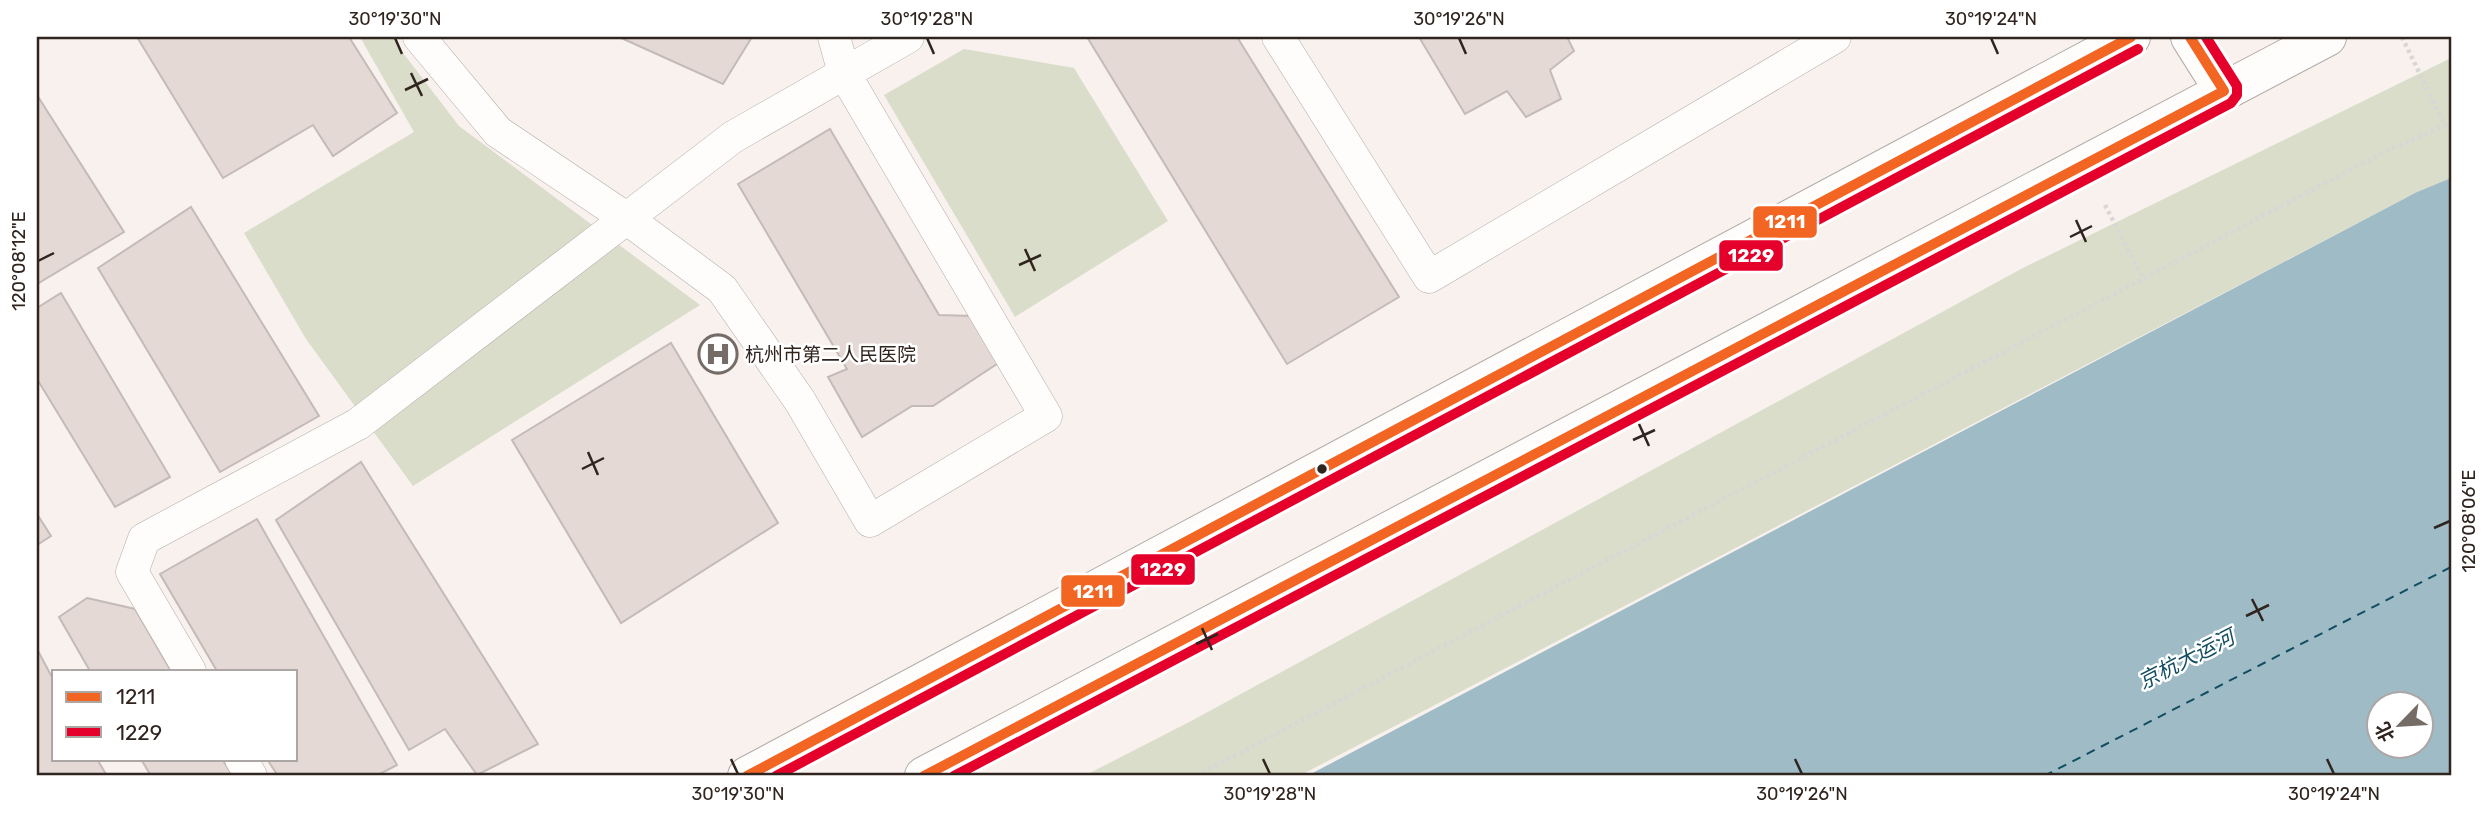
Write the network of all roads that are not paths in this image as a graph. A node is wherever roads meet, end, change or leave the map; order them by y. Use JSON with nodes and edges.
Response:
{"nodes":[{"id":1,"x":419,"y":37,"type":"edge"},
{"id":2,"x":834,"y":37,"type":"edge"},
{"id":3,"x":908,"y":37,"type":"edge"},
{"id":4,"x":1278,"y":37,"type":"edge"},
{"id":5,"x":1835,"y":37,"type":"edge"},
{"id":6,"x":2131,"y":37,"type":"edge"},
{"id":7,"x":2190,"y":37,"type":"edge"},
{"id":8,"x":2327,"y":37,"type":"edge"},
{"id":9,"x":844,"y":73,"type":"junction"},
{"id":10,"x":2224,"y":91,"type":"junction"},
{"id":11,"x":626,"y":218,"type":"junction"},
{"id":12,"x":189,"y":670,"type":"edge"},
{"id":13,"x":242,"y":760,"type":"edge"},
{"id":14,"x":251,"y":776,"type":"edge"},
{"id":15,"x":747,"y":776,"type":"edge"},
{"id":16,"x":925,"y":776,"type":"edge"}],
"edges":[{"from":1,"to":11,"type":"lane"},
{"from":2,"to":9,"type":"lane"},
{"from":3,"to":9,"type":"lane"},
{"from":4,"to":5,"type":"lane"},
{"from":6,"to":15,"type":"main road"},
{"from":7,"to":10,"type":"main road"},
{"from":8,"to":10,"type":"main road"},
{"from":9,"to":11,"type":"lane"},
{"from":9,"to":11,"type":"lane"},
{"from":10,"to":16,"type":"main road"},
{"from":11,"to":12,"type":"lane"},
{"from":13,"to":14,"type":"lane"}]}
